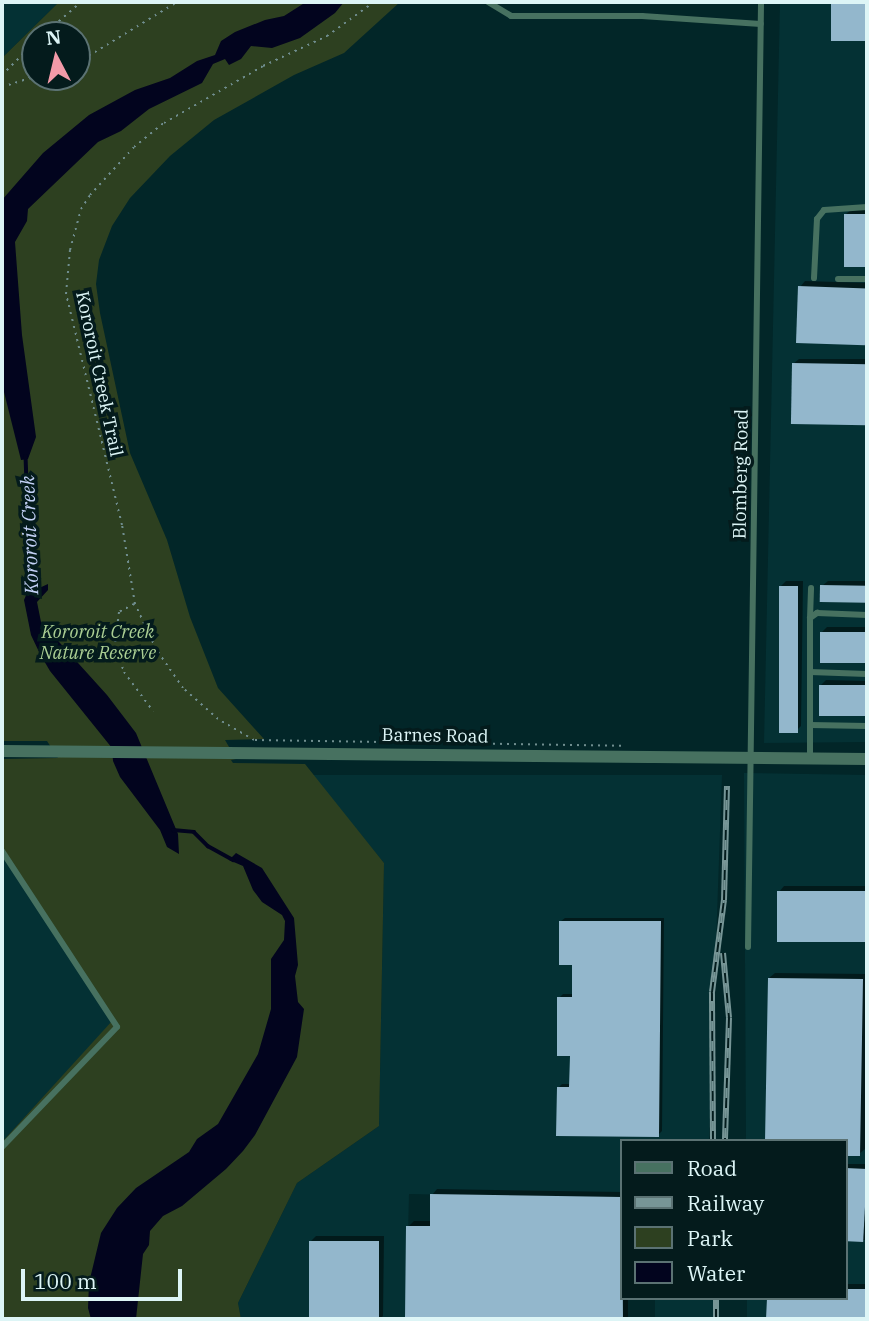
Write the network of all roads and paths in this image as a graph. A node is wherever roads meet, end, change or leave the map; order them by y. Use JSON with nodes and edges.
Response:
{"nodes":[{"id":1,"x":81,"y":2,"type":"edge"},
{"id":2,"x":177,"y":2,"type":"edge"},
{"id":3,"x":374,"y":2,"type":"edge"},
{"id":4,"x":488,"y":2,"type":"edge"},
{"id":5,"x":761,"y":2,"type":"edge"},
{"id":6,"x":59,"y":21,"type":"edge"},
{"id":7,"x":761,"y":24,"type":"junction"},
{"id":8,"x":91,"y":54,"type":"edge"},
{"id":9,"x":21,"y":56,"type":"edge"},
{"id":10,"x":2,"y":75,"type":"edge"},
{"id":11,"x":21,"y":81,"type":"edge"},
{"id":12,"x":2,"y":87,"type":"edge"},
{"id":13,"x":867,"y":207,"type":"edge"},
{"id":14,"x":814,"y":278,"type":"dead end"},
{"id":15,"x":838,"y":279,"type":"dead end"},
{"id":16,"x":867,"y":279,"type":"edge"},
{"id":17,"x":811,"y":588,"type":"dead end"},
{"id":18,"x":135,"y":604,"type":"junction"},
{"id":19,"x":867,"y":615,"type":"edge"},
{"id":20,"x":810,"y":618,"type":"junction"},
{"id":21,"x":810,"y":672,"type":"junction"},
{"id":22,"x":867,"y":674,"type":"edge"},
{"id":23,"x":153,"y":711,"type":"dead end"},
{"id":24,"x":810,"y":725,"type":"junction"},
{"id":25,"x":867,"y":726,"type":"edge"},
{"id":26,"x":254,"y":740,"type":"junction"},
{"id":27,"x":622,"y":744,"type":"dead end"},
{"id":28,"x":240,"y":748,"type":"junction"},
{"id":29,"x":2,"y":751,"type":"edge"},
{"id":30,"x":751,"y":757,"type":"junction"},
{"id":31,"x":810,"y":758,"type":"junction"},
{"id":32,"x":867,"y":759,"type":"edge"},
{"id":33,"x":2,"y":851,"type":"edge"},
{"id":34,"x":748,"y":947,"type":"dead end"},
{"id":35,"x":2,"y":1147,"type":"edge"}],
"edges":[{"from":1,"to":6,"type":"path"},
{"from":2,"to":8,"type":"path"},
{"from":3,"to":18,"type":"path","name":"Kororoit Creek Trail"},
{"from":4,"to":7,"type":"lane"},
{"from":5,"to":7,"type":"lane","name":"Blomberg Road"},
{"from":7,"to":30,"type":"lane","name":"Blomberg Road"},
{"from":9,"to":10,"type":"path"},
{"from":11,"to":12,"type":"path"},
{"from":13,"to":14,"type":"lane"},
{"from":15,"to":16,"type":"lane"},
{"from":17,"to":20,"type":"lane"},
{"from":18,"to":23,"type":"path"},
{"from":18,"to":26,"type":"path","name":"Kororoit Creek Trail"},
{"from":19,"to":20,"type":"lane"},
{"from":20,"to":21,"type":"lane"},
{"from":21,"to":22,"type":"lane"},
{"from":21,"to":24,"type":"lane"},
{"from":24,"to":25,"type":"lane"},
{"from":24,"to":31,"type":"lane"},
{"from":26,"to":27,"type":"path"},
{"from":26,"to":28,"type":"path"},
{"from":28,"to":29,"type":"street","name":"Barnes Road"},
{"from":28,"to":30,"type":"street","name":"Barnes Road"},
{"from":30,"to":31,"type":"street","name":"Barnes Road"},
{"from":30,"to":34,"type":"lane","name":"Blomberg Road"},
{"from":31,"to":32,"type":"street","name":"Barnes Road"},
{"from":33,"to":35,"type":"lane"}]}
